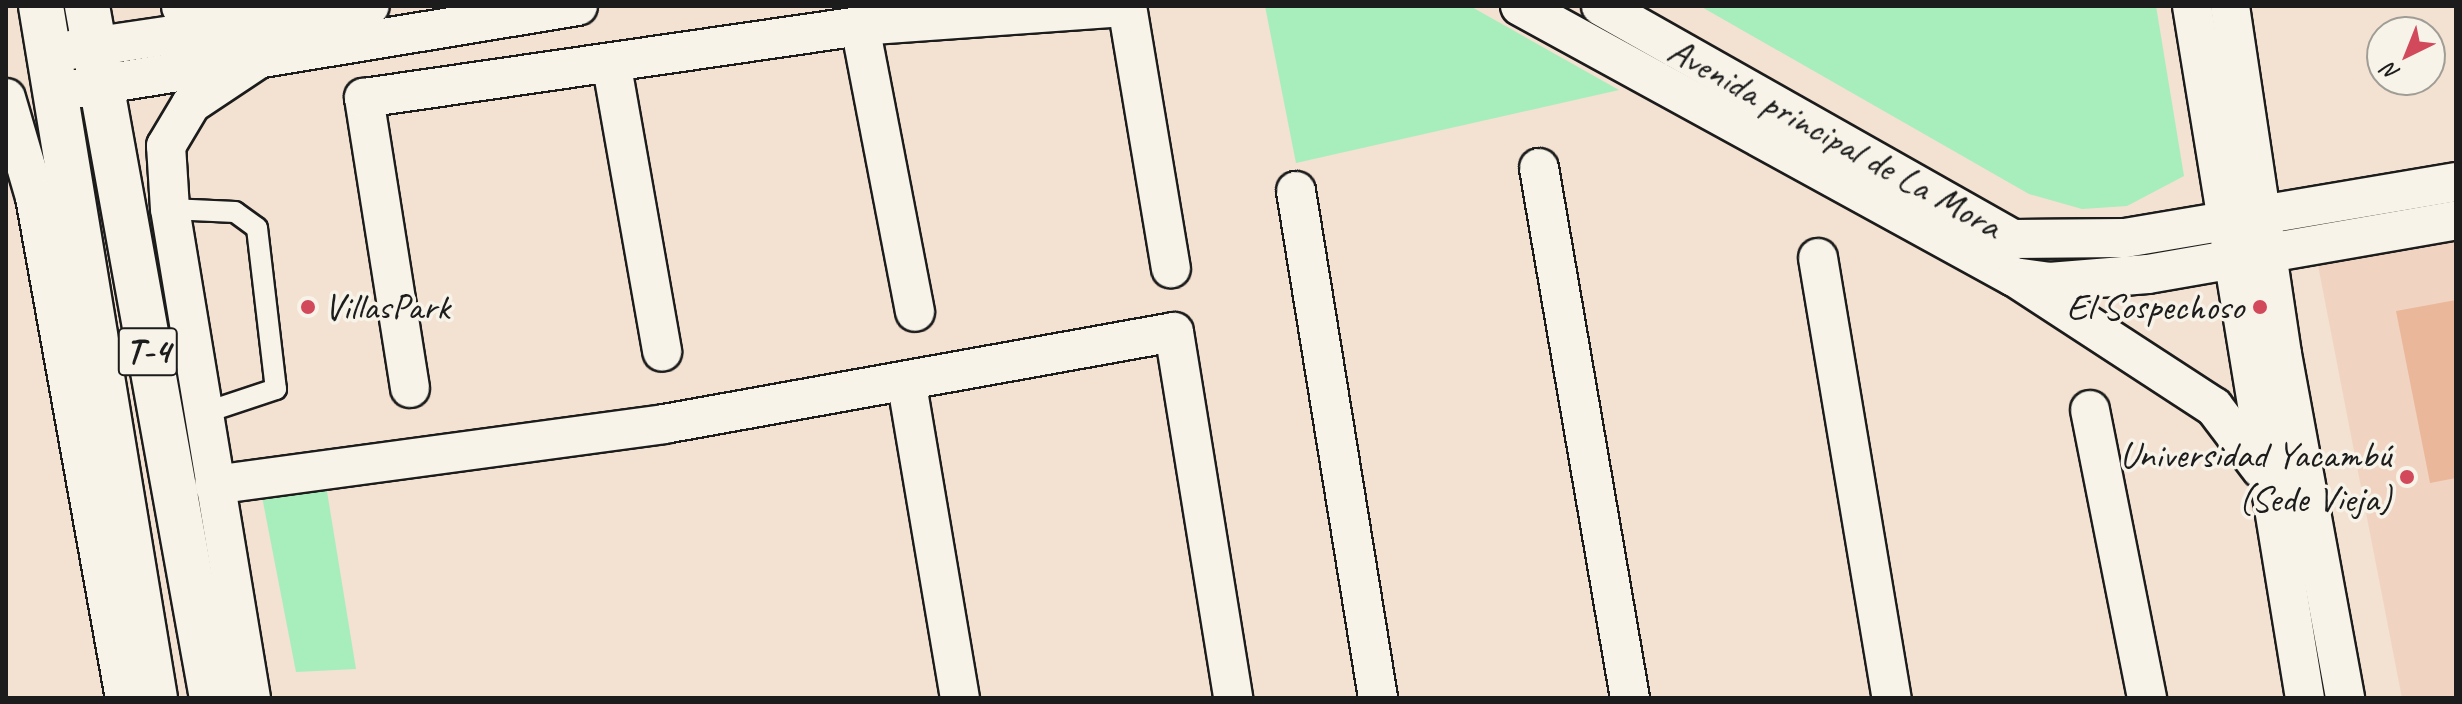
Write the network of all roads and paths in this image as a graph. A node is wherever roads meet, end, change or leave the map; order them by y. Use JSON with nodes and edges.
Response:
{"nodes":[{"id":1,"x":41,"y":6,"type":"edge"},
{"id":2,"x":184,"y":6,"type":"edge"},
{"id":3,"x":370,"y":6,"type":"edge"},
{"id":4,"x":578,"y":6,"type":"edge"},
{"id":5,"x":1127,"y":6,"type":"edge"},
{"id":6,"x":1520,"y":6,"type":"edge"},
{"id":7,"x":1601,"y":6,"type":"edge"},
{"id":8,"x":2192,"y":6,"type":"edge"},
{"id":9,"x":2230,"y":6,"type":"edge"},
{"id":10,"x":860,"y":26,"type":"junction"},
{"id":11,"x":256,"y":41,"type":"junction"},
{"id":12,"x":94,"y":47,"type":"edge"},
{"id":13,"x":612,"y":67,"type":"junction"},
{"id":14,"x":52,"y":72,"type":"junction"},
{"id":15,"x":6,"y":98,"type":"edge"},
{"id":16,"x":1539,"y":168,"type":"dead end"},
{"id":17,"x":2456,"y":182,"type":"edge"},
{"id":18,"x":1296,"y":191,"type":"dead end"},
{"id":19,"x":39,"y":197,"type":"edge"},
{"id":20,"x":170,"y":209,"type":"junction"},
{"id":21,"x":2263,"y":216,"type":"junction"},
{"id":22,"x":2456,"y":220,"type":"edge"},
{"id":23,"x":2225,"y":224,"type":"junction"},
{"id":24,"x":2269,"y":254,"type":"junction"},
{"id":25,"x":1818,"y":258,"type":"dead end"},
{"id":26,"x":2230,"y":262,"type":"junction"},
{"id":27,"x":1171,"y":268,"type":"dead end"},
{"id":28,"x":2014,"y":277,"type":"junction"},
{"id":29,"x":915,"y":312,"type":"dead end"},
{"id":30,"x":662,"y":352,"type":"dead end"},
{"id":31,"x":907,"y":385,"type":"junction"},
{"id":32,"x":410,"y":388,"type":"dead end"},
{"id":33,"x":2090,"y":410,"type":"dead end"},
{"id":34,"x":204,"y":413,"type":"junction"},
{"id":35,"x":2264,"y":472,"type":"junction"},
{"id":36,"x":214,"y":485,"type":"junction"},
{"id":37,"x":125,"y":698,"type":"edge"},
{"id":38,"x":155,"y":698,"type":"edge"},
{"id":39,"x":212,"y":698,"type":"edge"},
{"id":40,"x":251,"y":698,"type":"edge"},
{"id":41,"x":960,"y":698,"type":"edge"},
{"id":42,"x":1233,"y":698,"type":"edge"},
{"id":43,"x":1378,"y":698,"type":"edge"},
{"id":44,"x":1630,"y":698,"type":"edge"},
{"id":45,"x":1892,"y":698,"type":"edge"},
{"id":46,"x":2147,"y":698,"type":"edge"},
{"id":47,"x":2305,"y":698,"type":"edge"},
{"id":48,"x":2345,"y":698,"type":"edge"}],
"edges":[{"from":1,"to":14,"type":"highway","number":"T-4"},
{"from":2,"to":11,"type":"highway"},
{"from":3,"to":11,"type":"street"},
{"from":4,"to":11,"type":"street"},
{"from":5,"to":10,"type":"street"},
{"from":5,"to":27,"type":"street"},
{"from":6,"to":28,"type":"street","name":"Avenida principal de La Mora"},
{"from":7,"to":23,"type":"street","name":"Avenida principal de La Mora"},
{"from":8,"to":23,"type":"street"},
{"from":9,"to":21,"type":"street"},
{"from":10,"to":13,"type":"street"},
{"from":10,"to":29,"type":"street"},
{"from":11,"to":12,"type":"street"},
{"from":11,"to":20,"type":"street"},
{"from":12,"to":14,"type":"street"},
{"from":12,"to":39,"type":"highway","number":"T-4"},
{"from":13,"to":30,"type":"street"},
{"from":13,"to":32,"type":"street"},
{"from":14,"to":19,"type":"highway","number":"T-4"},
{"from":15,"to":19,"type":"street"},
{"from":16,"to":44,"type":"street"},
{"from":17,"to":21,"type":"street","name":"Avenida principal de La Mora"},
{"from":18,"to":43,"type":"street"},
{"from":19,"to":37,"type":"street"},
{"from":19,"to":38,"type":"highway","number":"T-4"},
{"from":20,"to":34,"type":"street"},
{"from":20,"to":34,"type":"lane"},
{"from":21,"to":23,"type":"street","name":"Avenida principal de La Mora"},
{"from":21,"to":24,"type":"street"},
{"from":22,"to":24,"type":"street","name":"Avenida principal de La Mora"},
{"from":23,"to":26,"type":"street"},
{"from":24,"to":26,"type":"street","name":"Avenida principal de La Mora"},
{"from":24,"to":48,"type":"street"},
{"from":25,"to":45,"type":"street"},
{"from":26,"to":28,"type":"street","name":"Avenida principal de La Mora"},
{"from":26,"to":35,"type":"street"},
{"from":28,"to":35,"type":"street"},
{"from":31,"to":36,"type":"street"},
{"from":31,"to":41,"type":"street"},
{"from":31,"to":42,"type":"street"},
{"from":33,"to":46,"type":"street"},
{"from":34,"to":36,"type":"street"},
{"from":35,"to":47,"type":"street"},
{"from":36,"to":40,"type":"street"}]}
